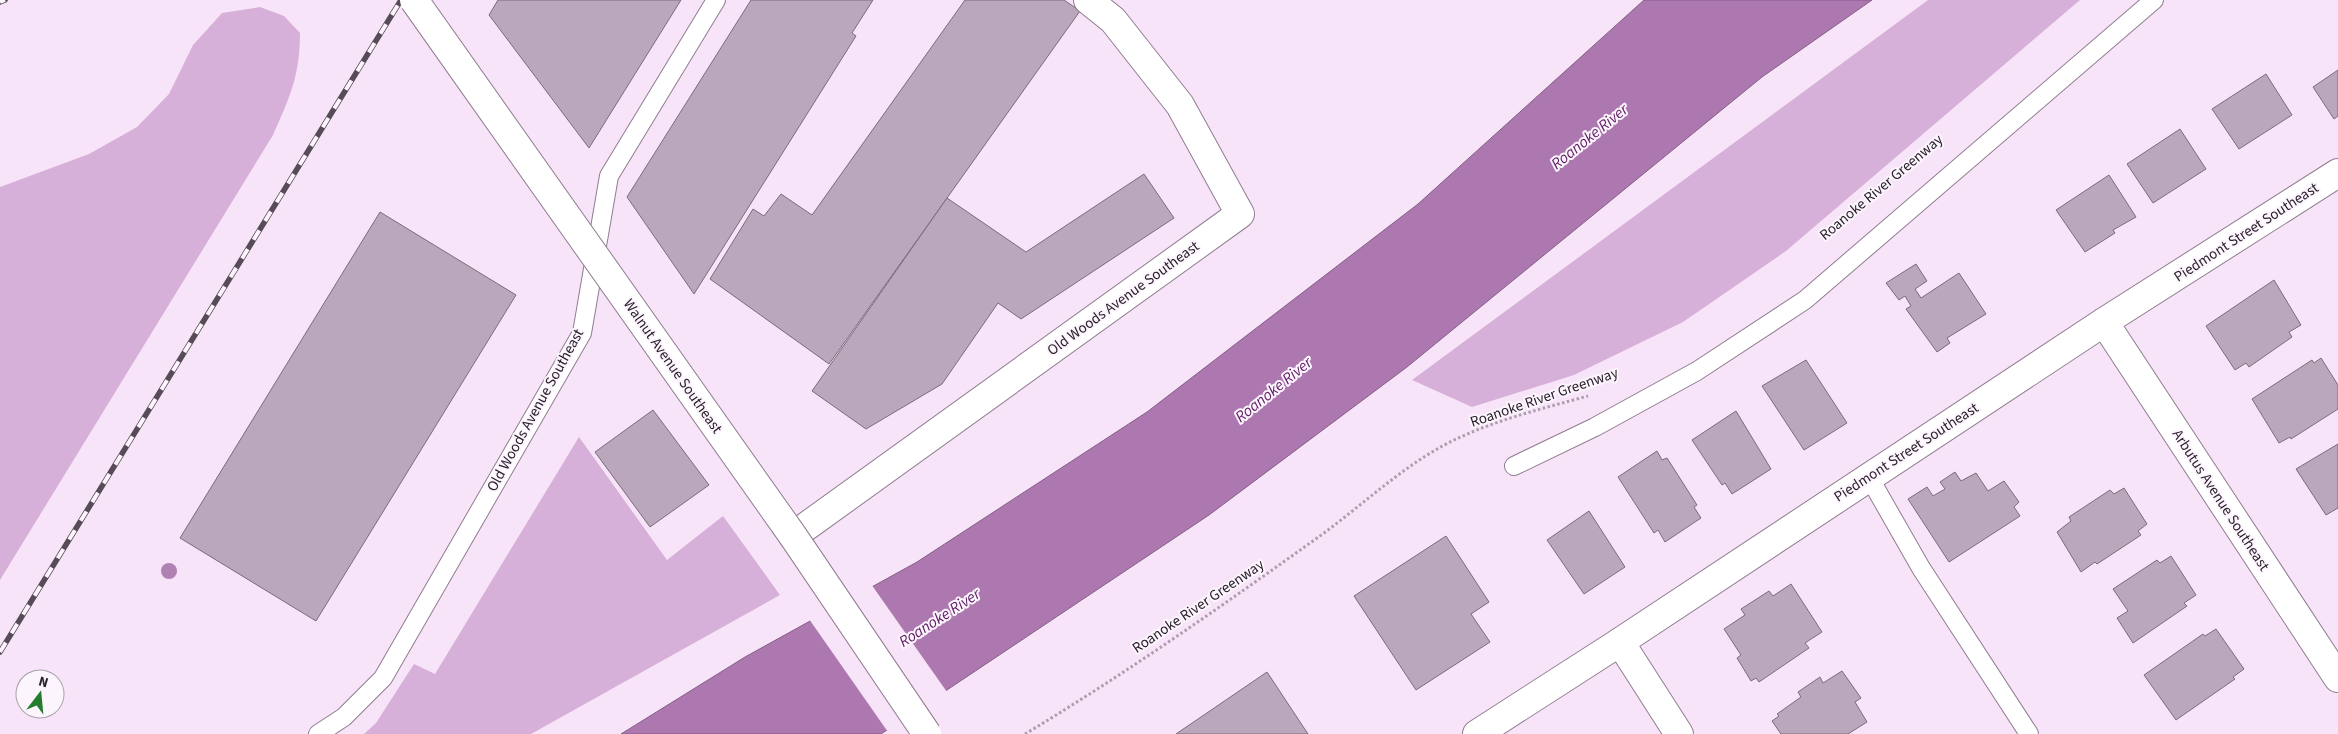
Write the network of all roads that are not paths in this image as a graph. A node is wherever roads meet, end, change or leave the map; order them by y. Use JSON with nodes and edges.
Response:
{"nodes":[{"id":1,"x":414,"y":0,"type":"edge"},
{"id":2,"x":716,"y":0,"type":"edge"},
{"id":3,"x":1088,"y":0,"type":"edge"},
{"id":4,"x":2154,"y":0,"type":"edge"},
{"id":5,"x":2338,"y":173,"type":"edge"},
{"id":6,"x":2104,"y":322,"type":"junction"},
{"id":7,"x":1514,"y":466,"type":"dead end"},
{"id":8,"x":1869,"y":477,"type":"junction"},
{"id":9,"x":793,"y":536,"type":"junction"},
{"id":10,"x":1620,"y":642,"type":"junction"},
{"id":11,"x":2338,"y":678,"type":"edge"},
{"id":12,"x":318,"y":734,"type":"edge"},
{"id":13,"x":927,"y":734,"type":"edge"},
{"id":14,"x":1477,"y":734,"type":"edge"},
{"id":15,"x":1679,"y":734,"type":"edge"},
{"id":16,"x":2029,"y":734,"type":"edge"}],
"edges":[{"from":1,"to":9,"type":"street","name":"Walnut Avenue Southeast","bridge":true},
{"from":2,"to":12,"type":"lane","name":"Old Woods Avenue Southeast"},
{"from":3,"to":9,"type":"street","name":"Old Woods Avenue Southeast"},
{"from":4,"to":7,"type":"lane"},
{"from":5,"to":6,"type":"street","name":"Piedmont Street Southeast"},
{"from":6,"to":8,"type":"street","name":"Piedmont Street Southeast"},
{"from":6,"to":11,"type":"street","name":"Arbutus Avenue Southeast"},
{"from":8,"to":10,"type":"street","name":"Piedmont Street Southeast"},
{"from":8,"to":16,"type":"lane"},
{"from":9,"to":13,"type":"street","name":"Walnut Avenue Southeast","bridge":true},
{"from":10,"to":14,"type":"street","name":"Piedmont Street Southeast"},
{"from":10,"to":15,"type":"street"}]}
